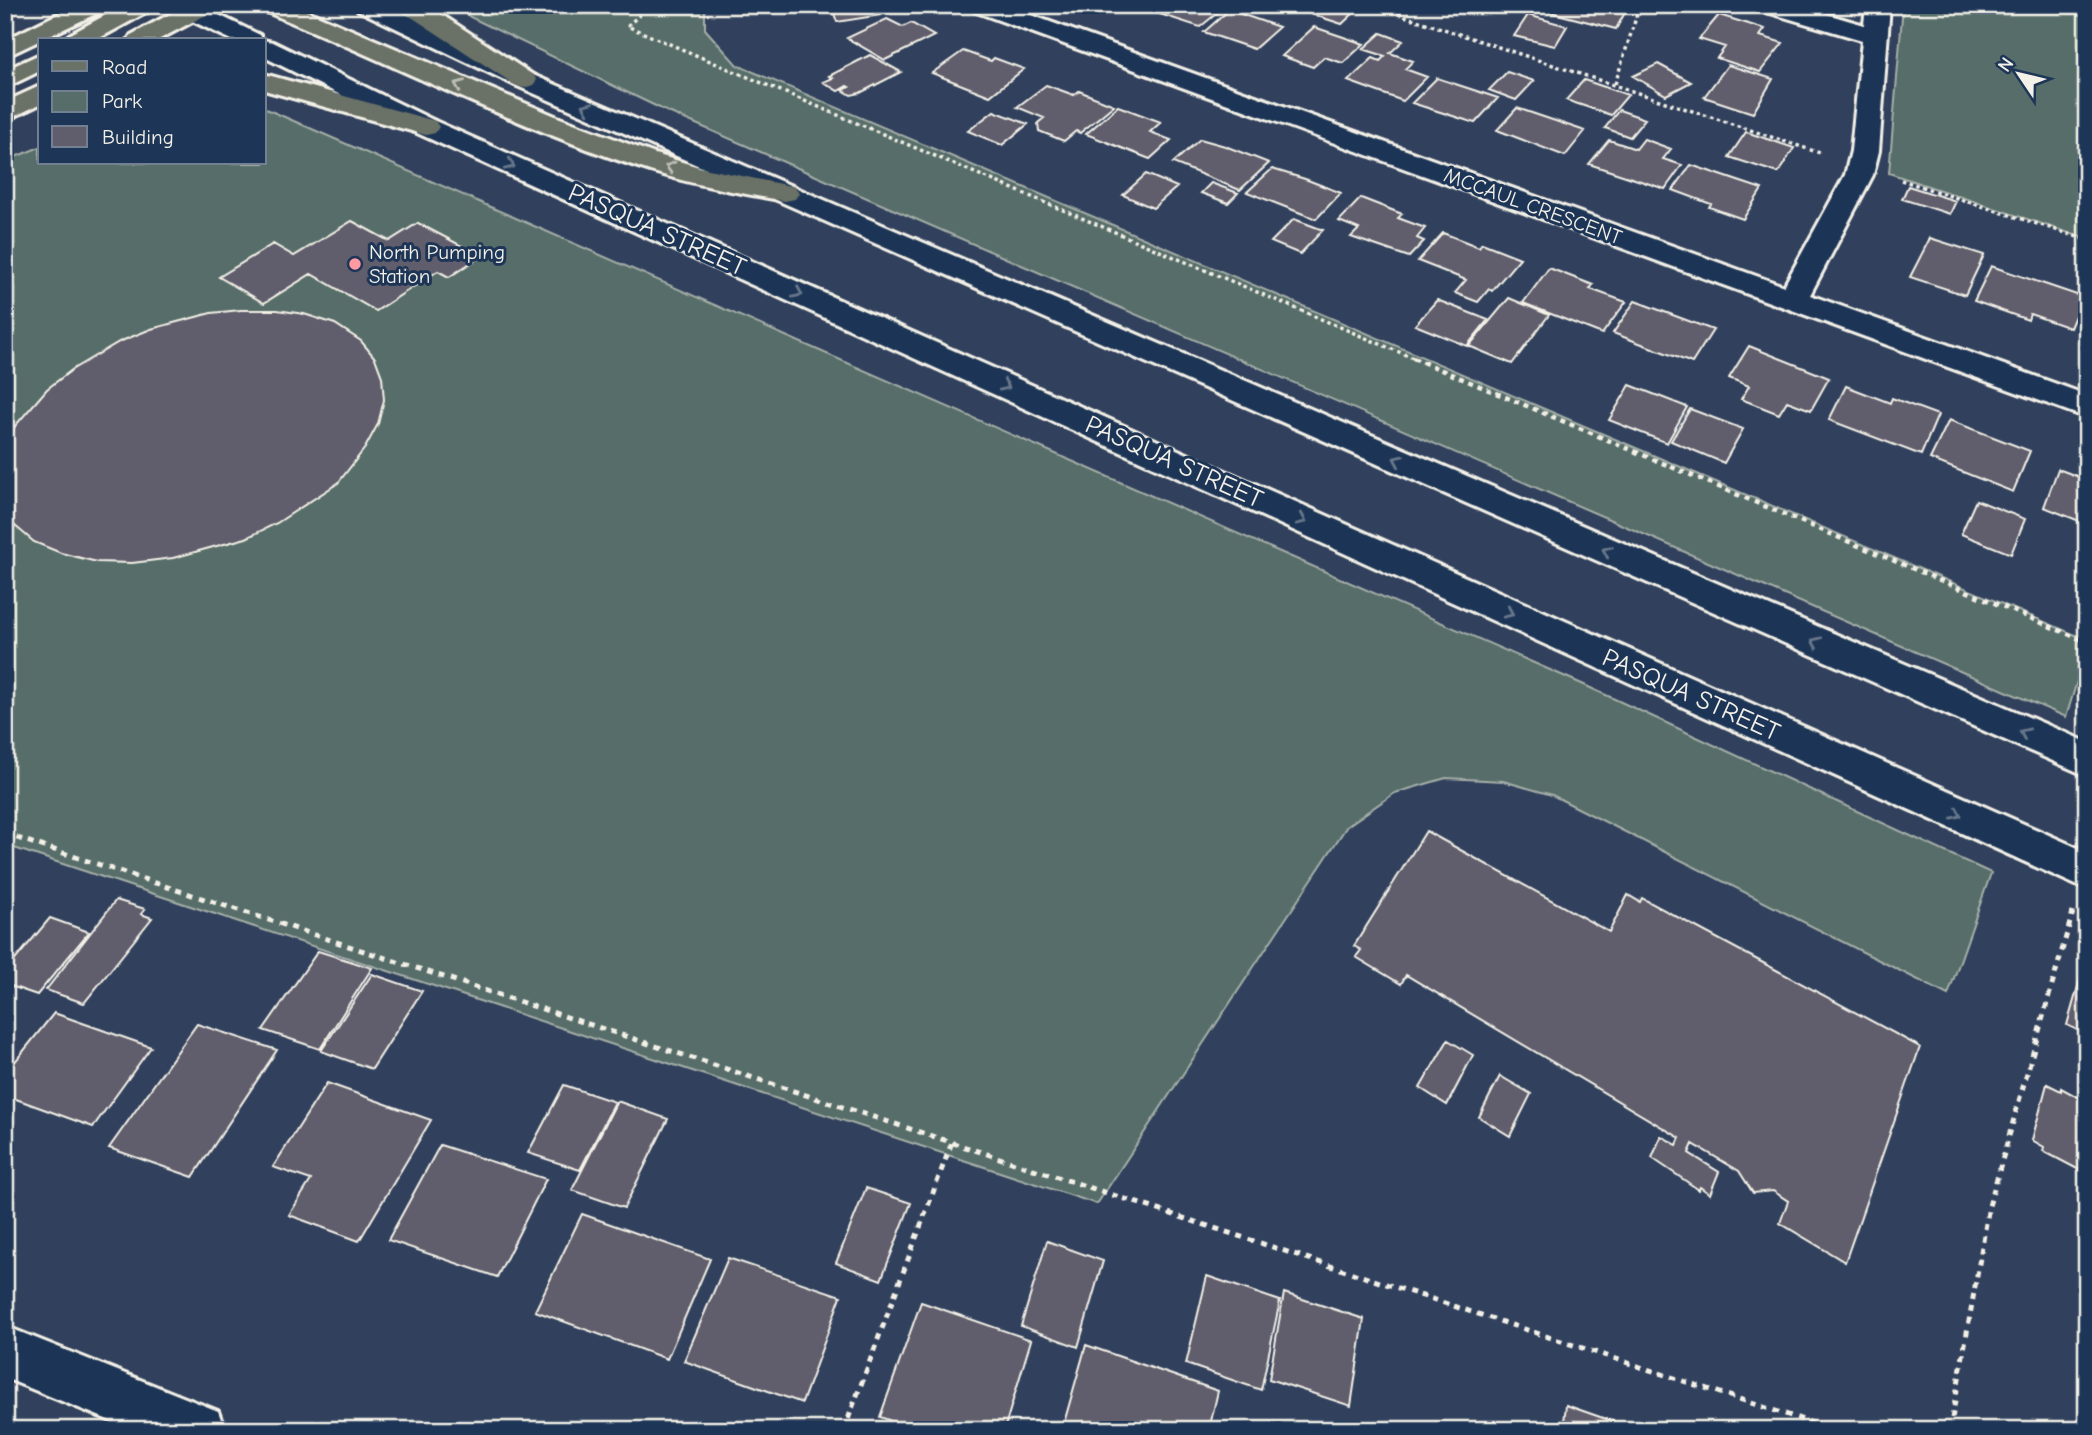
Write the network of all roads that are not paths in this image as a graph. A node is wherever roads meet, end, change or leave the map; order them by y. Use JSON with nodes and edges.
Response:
{"nodes":[{"id":1,"x":95,"y":5,"type":"edge"},
{"id":2,"x":142,"y":5,"type":"edge"},
{"id":3,"x":271,"y":5,"type":"edge"},
{"id":4,"x":367,"y":5,"type":"edge"},
{"id":5,"x":410,"y":5,"type":"edge"},
{"id":6,"x":980,"y":5,"type":"edge"},
{"id":7,"x":1769,"y":5,"type":"edge"},
{"id":8,"x":1878,"y":5,"type":"edge"},
{"id":9,"x":194,"y":7,"type":"edge"},
{"id":10,"x":1875,"y":36,"type":"junction"},
{"id":11,"x":82,"y":38,"type":"edge"},
{"id":12,"x":143,"y":38,"type":"edge"},
{"id":13,"x":248,"y":38,"type":"edge"},
{"id":14,"x":266,"y":48,"type":"edge"},
{"id":15,"x":5,"y":50,"type":"edge"},
{"id":16,"x":38,"y":62,"type":"edge"},
{"id":17,"x":5,"y":80,"type":"edge"},
{"id":18,"x":524,"y":80,"type":"junction"},
{"id":19,"x":266,"y":83,"type":"edge"},
{"id":20,"x":38,"y":95,"type":"edge"},
{"id":21,"x":5,"y":113,"type":"edge"},
{"id":22,"x":38,"y":118,"type":"edge"},
{"id":23,"x":426,"y":127,"type":"junction"},
{"id":24,"x":5,"y":131,"type":"edge"},
{"id":25,"x":785,"y":193,"type":"junction"},
{"id":26,"x":1792,"y":300,"type":"junction"},
{"id":27,"x":2087,"y":407,"type":"edge"},
{"id":28,"x":2087,"y":760,"type":"edge"},
{"id":29,"x":2085,"y":872,"type":"edge"},
{"id":30,"x":5,"y":1352,"type":"edge"},
{"id":31,"x":199,"y":1430,"type":"edge"}],
"edges":[{"from":1,"to":15,"type":"main road"},
{"from":2,"to":11,"type":"main road"},
{"from":25,"to":3,"type":"main road","one_way":true},
{"from":4,"to":18,"type":"main road"},
{"from":5,"to":18,"type":"main road"},
{"from":6,"to":26,"type":"main road","name":"MCCAUL CRESCENT"},
{"from":7,"to":10,"type":"main road"},
{"from":8,"to":10,"type":"main road"},
{"from":9,"to":12,"type":"main road"},
{"from":9,"to":13,"type":"main road"},
{"from":10,"to":26,"type":"main road"},
{"from":14,"to":23,"type":"main road","name":"PASQUA STREET"},
{"from":16,"to":17,"type":"main road"},
{"from":25,"to":18,"type":"main road","one_way":true},
{"from":19,"to":23,"type":"main road"},
{"from":20,"to":21,"type":"main road"},
{"from":22,"to":24,"type":"main road"},
{"from":23,"to":29,"type":"main road","name":"PASQUA STREET","one_way":true},
{"from":28,"to":25,"type":"main road","one_way":true},
{"from":26,"to":27,"type":"main road","name":"MCCAUL CRESCENT"},
{"from":30,"to":31,"type":"main road"}]}
